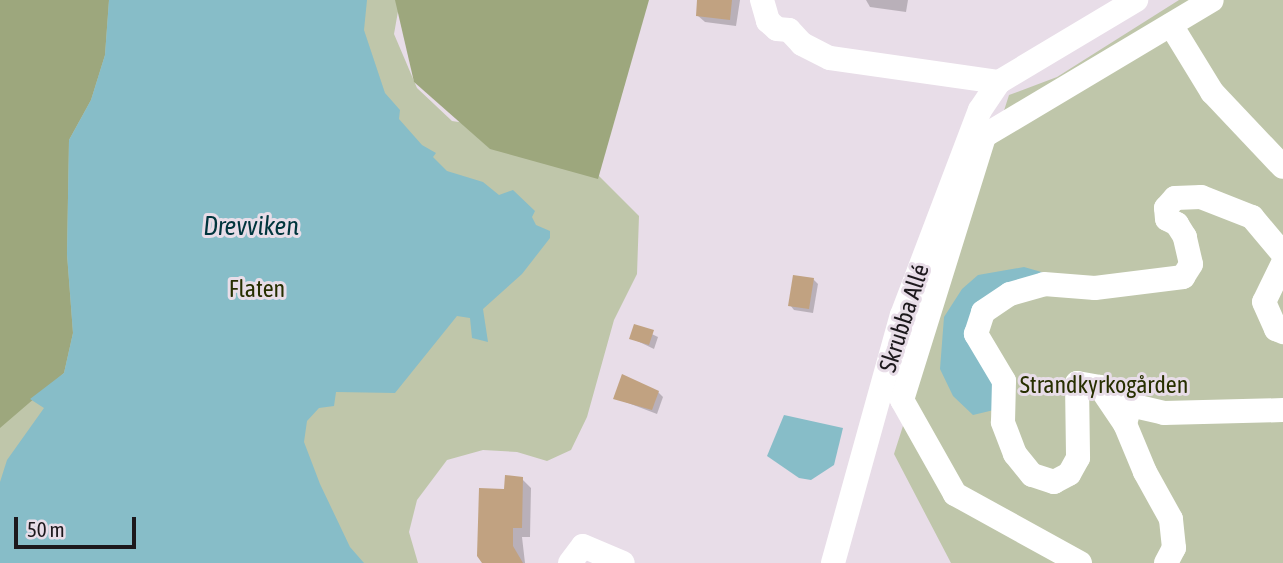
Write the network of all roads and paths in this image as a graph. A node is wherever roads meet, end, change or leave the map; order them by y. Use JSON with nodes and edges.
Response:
{"nodes":[{"id":1,"x":762,"y":0,"type":"edge"},
{"id":2,"x":1136,"y":0,"type":"edge"},
{"id":3,"x":1212,"y":0,"type":"edge"},
{"id":4,"x":1171,"y":25,"type":"junction"},
{"id":5,"x":999,"y":82,"type":"junction"},
{"id":6,"x":1283,"y":167,"type":"edge"},
{"id":7,"x":1283,"y":254,"type":"edge"},
{"id":8,"x":1283,"y":263,"type":"edge"},
{"id":9,"x":1283,"y":332,"type":"edge"},
{"id":10,"x":1283,"y":410,"type":"edge"},
{"id":11,"x":1125,"y":424,"type":"junction"},
{"id":12,"x":570,"y":563,"type":"edge"},
{"id":13,"x":624,"y":563,"type":"edge"},
{"id":14,"x":833,"y":563,"type":"edge"},
{"id":15,"x":1080,"y":563,"type":"edge"},
{"id":16,"x":1166,"y":563,"type":"edge"}],
"edges":[{"from":1,"to":5,"type":"street"},
{"from":2,"to":5,"type":"street","name":"Skrubba Allé"},
{"from":3,"to":4,"type":"street"},
{"from":4,"to":6,"type":"street"},
{"from":4,"to":15,"type":"street"},
{"from":5,"to":14,"type":"street","name":"Skrubba Allé"},
{"from":7,"to":11,"type":"street"},
{"from":8,"to":9,"type":"street"},
{"from":10,"to":11,"type":"street"},
{"from":11,"to":16,"type":"street"},
{"from":12,"to":13,"type":"street"}]}
